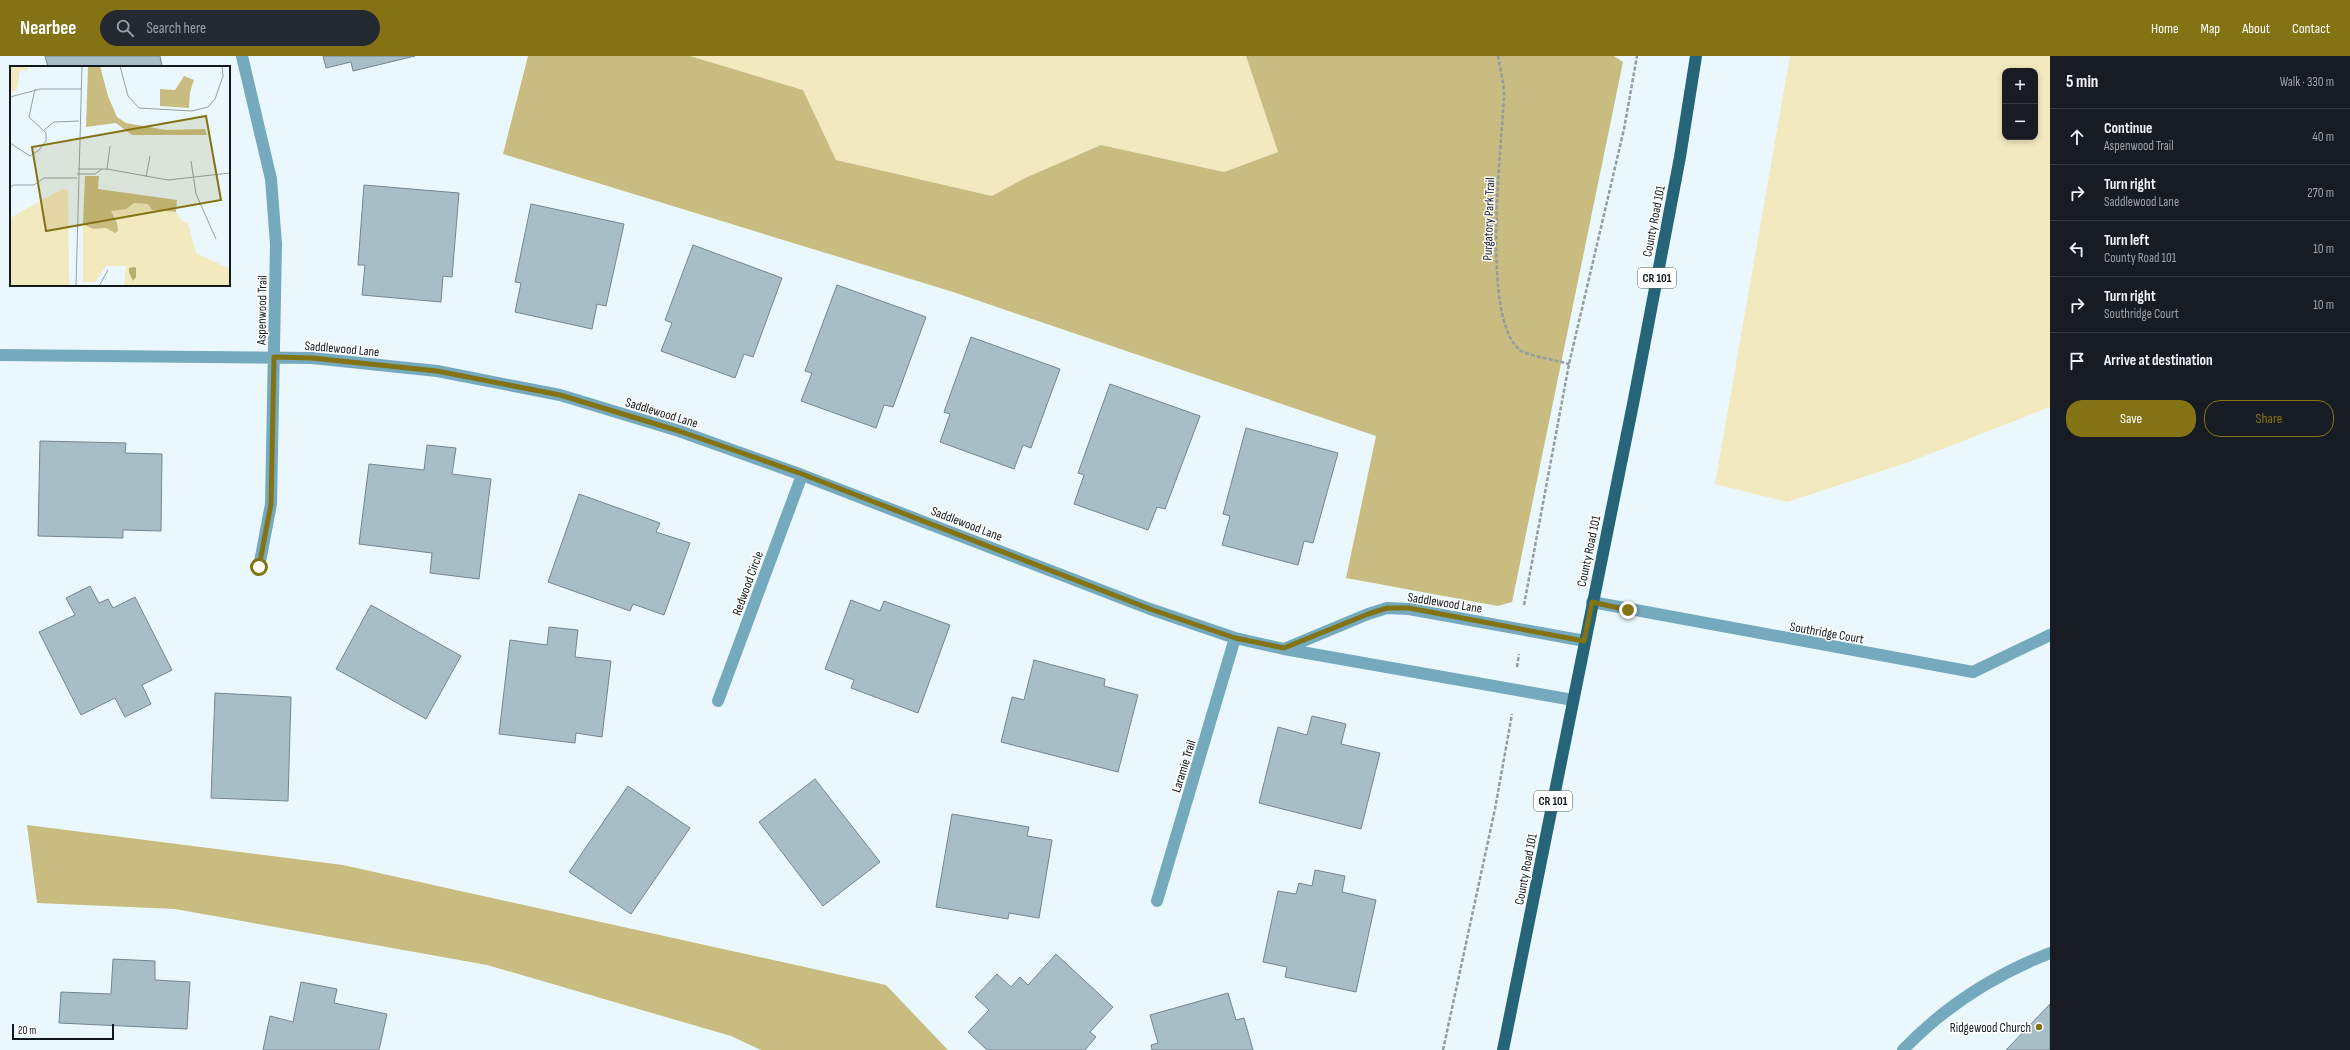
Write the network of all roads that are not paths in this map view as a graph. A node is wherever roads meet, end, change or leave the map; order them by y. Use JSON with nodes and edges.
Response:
{"nodes":[{"id":1,"x":242,"y":56,"type":"edge"},
{"id":2,"x":1696,"y":56,"type":"edge"},
{"id":3,"x":0,"y":355,"type":"edge"},
{"id":4,"x":274,"y":357,"type":"junction"},
{"id":5,"x":802,"y":474,"type":"junction"},
{"id":6,"x":259,"y":567,"type":"dead end"},
{"id":7,"x":1592,"y":602,"type":"junction"},
{"id":8,"x":2050,"y":635,"type":"edge"},
{"id":9,"x":1235,"y":638,"type":"junction"},
{"id":10,"x":1584,"y":641,"type":"junction"},
{"id":11,"x":1284,"y":648,"type":"junction"},
{"id":12,"x":1573,"y":700,"type":"junction"},
{"id":13,"x":718,"y":701,"type":"dead end"},
{"id":14,"x":1157,"y":901,"type":"dead end"},
{"id":15,"x":2050,"y":952,"type":"edge"},
{"id":16,"x":1503,"y":1050,"type":"edge"},
{"id":17,"x":1902,"y":1050,"type":"edge"}],
"edges":[{"from":1,"to":4,"type":"street","name":"Aspenwood Trail"},
{"from":2,"to":7,"type":"main road","name":"County Road 101","number":"CR 101"},
{"from":3,"to":4,"type":"street","name":"Saddlewood Lane"},
{"from":4,"to":5,"type":"street","name":"Saddlewood Lane"},
{"from":4,"to":6,"type":"street","name":"Aspenwood Trail"},
{"from":5,"to":9,"type":"street","name":"Saddlewood Lane"},
{"from":5,"to":13,"type":"street","name":"Redwood Circle"},
{"from":7,"to":8,"type":"street","name":"Southridge Court"},
{"from":7,"to":10,"type":"main road","name":"County Road 101","number":"CR 101"},
{"from":9,"to":11,"type":"street","name":"Saddlewood Lane"},
{"from":9,"to":14,"type":"street","name":"Laramie Trail"},
{"from":10,"to":11,"type":"street","name":"Saddlewood Lane"},
{"from":10,"to":12,"type":"main road","name":"County Road 101","number":"CR 101"},
{"from":11,"to":12,"type":"street","name":"Saddlewood Lane"},
{"from":12,"to":16,"type":"main road","name":"County Road 101","number":"CR 101"},
{"from":15,"to":17,"type":"street"}]}
